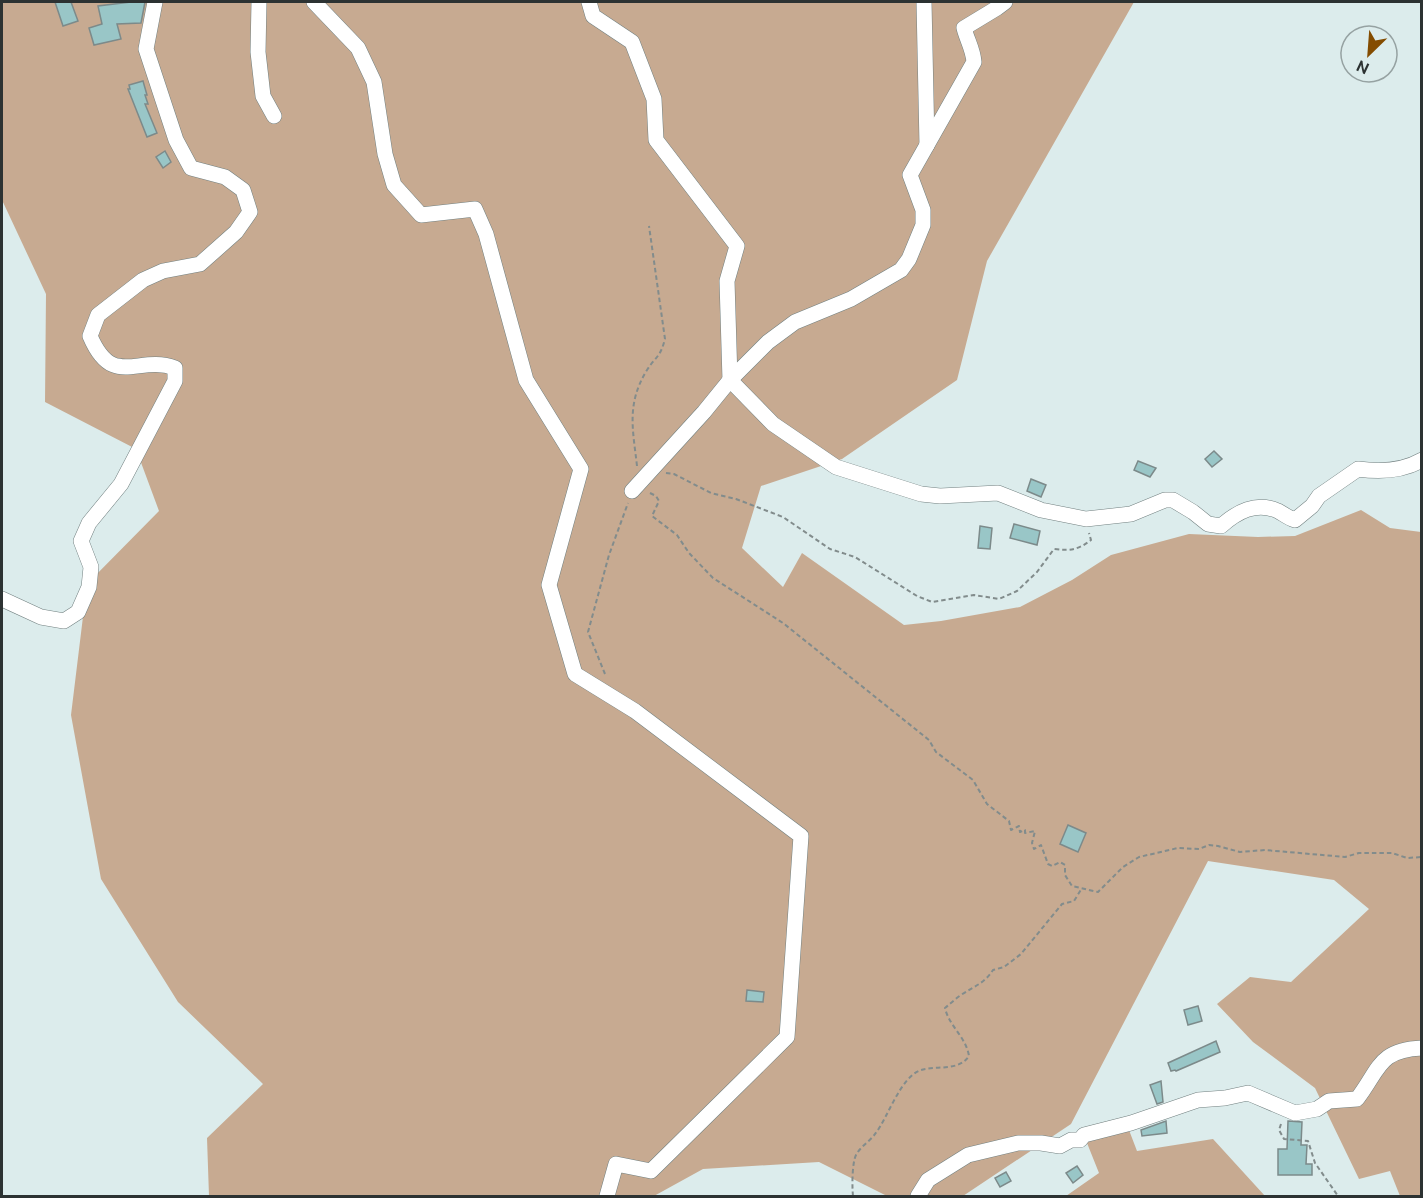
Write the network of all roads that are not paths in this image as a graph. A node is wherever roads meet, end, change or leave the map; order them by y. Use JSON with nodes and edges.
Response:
{"nodes":[{"id":1,"x":155,"y":2,"type":"edge"},
{"id":2,"x":259,"y":2,"type":"edge"},
{"id":3,"x":314,"y":2,"type":"edge"},
{"id":4,"x":589,"y":2,"type":"edge"},
{"id":5,"x":924,"y":2,"type":"edge"},
{"id":6,"x":1005,"y":2,"type":"edge"},
{"id":7,"x":274,"y":116,"type":"dead end"},
{"id":8,"x":927,"y":145,"type":"junction"},
{"id":9,"x":730,"y":380,"type":"junction"},
{"id":10,"x":1422,"y":460,"type":"edge"},
{"id":11,"x":632,"y":491,"type":"road end"},
{"id":12,"x":2,"y":599,"type":"edge"},
{"id":13,"x":1422,"y":1048,"type":"edge"},
{"id":14,"x":607,"y":1197,"type":"edge"},
{"id":15,"x":918,"y":1197,"type":"edge"}],
"edges":[{"from":1,"to":12,"type":"street"},
{"from":2,"to":7,"type":"street"},
{"from":3,"to":14,"type":"street"},
{"from":4,"to":9,"type":"street"},
{"from":5,"to":8,"type":"street"},
{"from":6,"to":8,"type":"street"},
{"from":8,"to":9,"type":"street"},
{"from":9,"to":10,"type":"street"},
{"from":9,"to":11,"type":"street"},
{"from":13,"to":15,"type":"street"}]}
